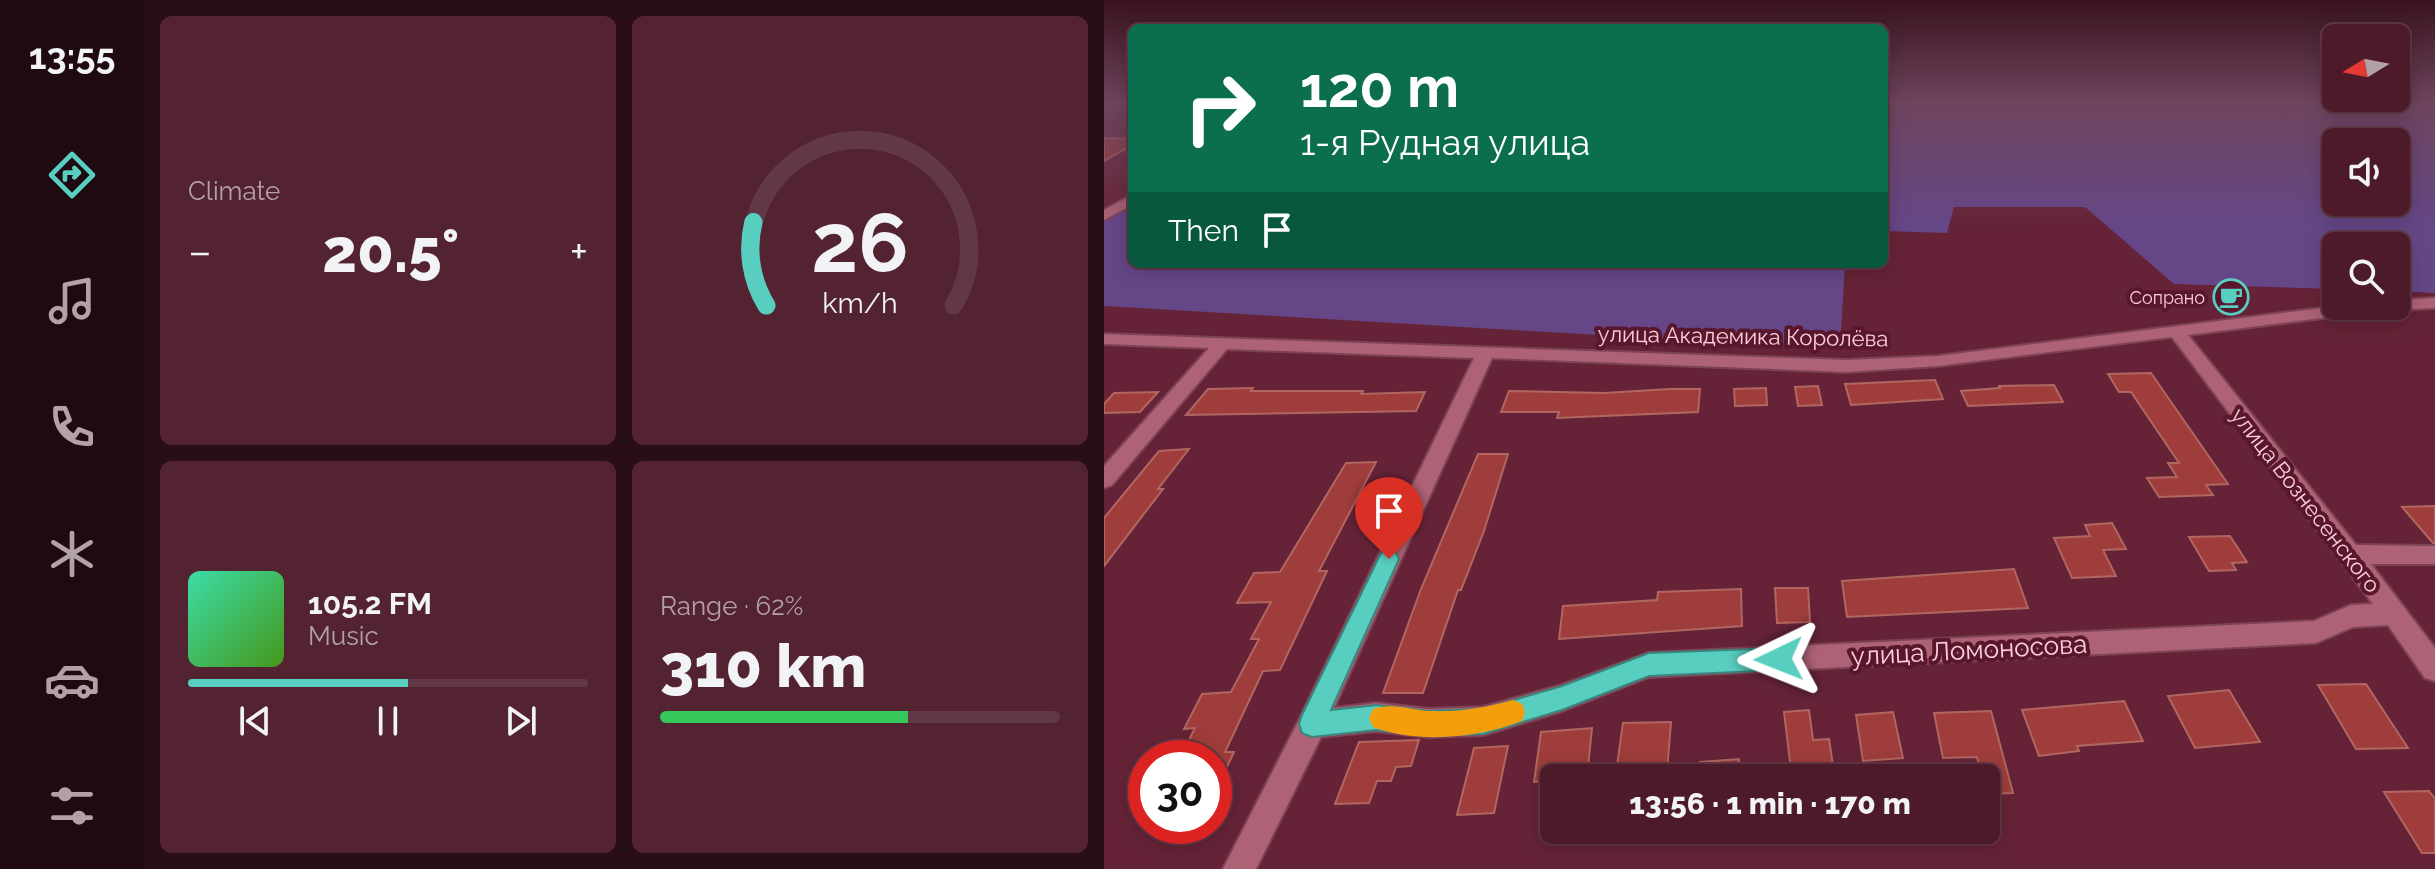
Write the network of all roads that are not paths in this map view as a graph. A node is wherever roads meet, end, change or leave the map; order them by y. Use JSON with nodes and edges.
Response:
{"nodes":[{"id":1,"x":1128,"y":201,"type":"edge"},
{"id":2,"x":1104,"y":216,"type":"edge"},
{"id":3,"x":2435,"y":303,"type":"edge"},
{"id":4,"x":2410,"y":304,"type":"edge"},
{"id":5,"x":2322,"y":313,"type":"edge"},
{"id":6,"x":2176,"y":331,"type":"junction"},
{"id":7,"x":1104,"y":339,"type":"edge"},
{"id":8,"x":1222,"y":344,"type":"junction"},
{"id":9,"x":1486,"y":352,"type":"junction"},
{"id":10,"x":1104,"y":480,"type":"edge"},
{"id":11,"x":2350,"y":554,"type":"junction"},
{"id":12,"x":2435,"y":555,"type":"edge"},
{"id":13,"x":2394,"y":614,"type":"junction"},
{"id":14,"x":2435,"y":669,"type":"edge"},
{"id":15,"x":1312,"y":724,"type":"junction"},
{"id":16,"x":1239,"y":869,"type":"edge"}],
"edges":[{"from":1,"to":2,"type":"street"},
{"from":3,"to":4,"type":"street"},
{"from":5,"to":6,"type":"street","name":"улица Академика Королёва"},
{"from":6,"to":9,"type":"street","name":"улица Академика Королёва"},
{"from":6,"to":11,"type":"street","name":"улица Вознесенского"},
{"from":7,"to":8,"type":"street","name":"улица Академика Королёва"},
{"from":8,"to":9,"type":"street","name":"улица Академика Королёва"},
{"from":8,"to":10,"type":"street"},
{"from":9,"to":15,"type":"street"},
{"from":11,"to":12,"type":"street"},
{"from":11,"to":13,"type":"street","name":"улица Вознесенского"},
{"from":13,"to":14,"type":"street","name":"улица Вознесенского"},
{"from":13,"to":15,"type":"street","name":"улица Ломоносова"},
{"from":15,"to":16,"type":"street"}]}
